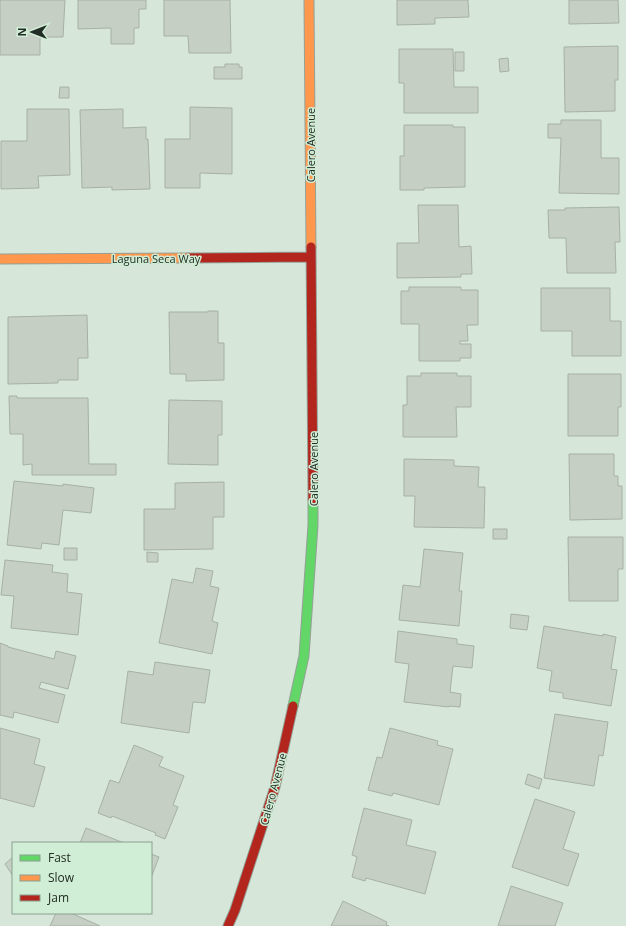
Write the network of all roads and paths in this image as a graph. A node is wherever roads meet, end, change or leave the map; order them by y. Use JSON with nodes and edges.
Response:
{"nodes":[{"id":1,"x":309,"y":0,"type":"edge"},
{"id":2,"x":311,"y":257,"type":"junction"},
{"id":3,"x":0,"y":259,"type":"edge"},
{"id":4,"x":228,"y":926,"type":"edge"}],
"edges":[{"from":1,"to":2,"type":"street","name":"Calero Avenue"},
{"from":2,"to":3,"type":"street","name":"Laguna Seca Way"},
{"from":2,"to":4,"type":"street","name":"Calero Avenue"}]}
